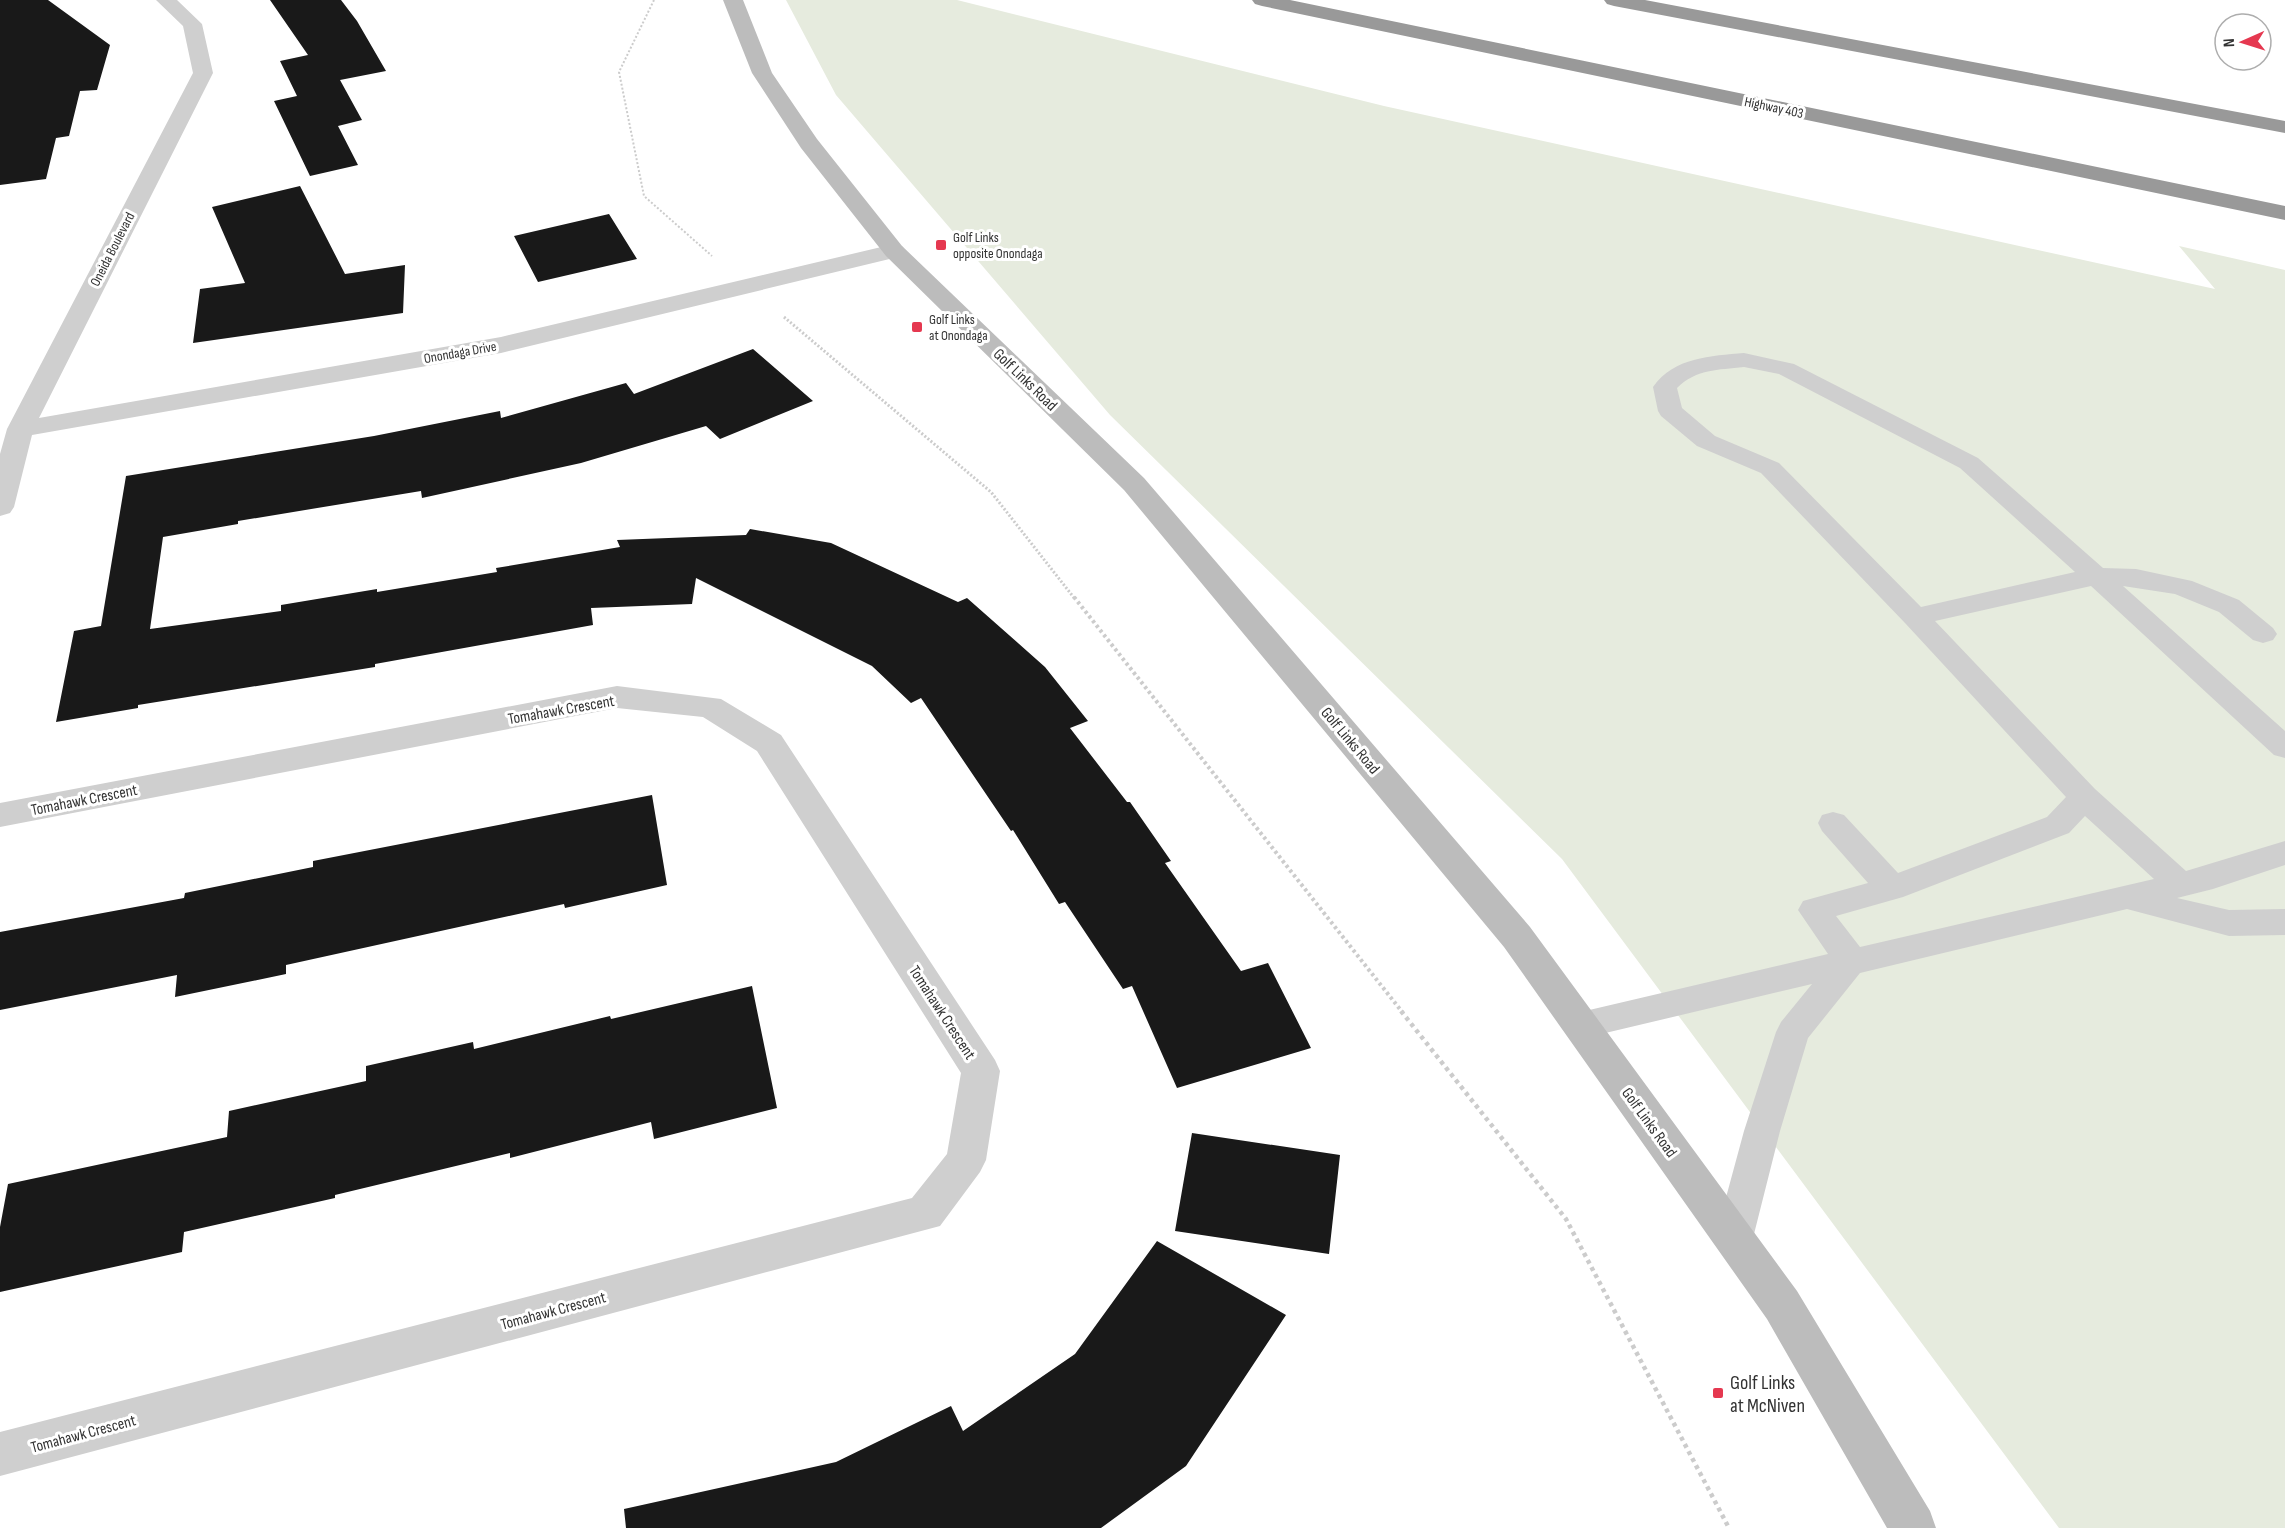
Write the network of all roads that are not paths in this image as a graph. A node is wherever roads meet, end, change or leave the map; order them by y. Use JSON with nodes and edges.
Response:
{"nodes":[{"id":1,"x":166,"y":0,"type":"edge"},
{"id":2,"x":733,"y":0,"type":"edge"},
{"id":3,"x":1262,"y":0,"type":"edge"},
{"id":4,"x":1614,"y":0,"type":"edge"},
{"id":5,"x":2285,"y":128,"type":"edge"},
{"id":6,"x":2285,"y":213,"type":"edge"},
{"id":7,"x":894,"y":251,"type":"junction"},
{"id":8,"x":20,"y":429,"type":"junction"},
{"id":9,"x":0,"y":507,"type":"edge"},
{"id":10,"x":2096,"y":576,"type":"junction"},
{"id":11,"x":1915,"y":617,"type":"junction"},
{"id":12,"x":2263,"y":634,"type":"dead end"},
{"id":13,"x":2285,"y":748,"type":"edge"},
{"id":14,"x":2084,"y":797,"type":"junction"},
{"id":15,"x":0,"y":815,"type":"edge"},
{"id":16,"x":1833,"y":823,"type":"dead end"},
{"id":17,"x":2285,"y":853,"type":"edge"},
{"id":18,"x":2180,"y":884,"type":"junction"},
{"id":19,"x":1892,"y":888,"type":"junction"},
{"id":20,"x":2126,"y":897,"type":"junction"},
{"id":21,"x":2285,"y":922,"type":"edge"},
{"id":22,"x":1851,"y":960,"type":"junction"},
{"id":23,"x":1580,"y":1025,"type":"junction"},
{"id":24,"x":1734,"y":1238,"type":"junction"},
{"id":25,"x":0,"y":1454,"type":"edge"},
{"id":26,"x":1913,"y":1528,"type":"edge"}],
"edges":[{"from":1,"to":8,"type":"street","name":"Oneida Boulevard"},
{"from":2,"to":7,"type":"main road","name":"Golf Links Road"},
{"from":3,"to":6,"type":"highway","name":"Highway 403"},
{"from":4,"to":5,"type":"highway"},
{"from":7,"to":8,"type":"street","name":"Onondaga Drive"},
{"from":7,"to":23,"type":"main road","name":"Golf Links Road"},
{"from":8,"to":9,"type":"street","name":"Oneida Boulevard"},
{"from":10,"to":11,"type":"lane"},
{"from":10,"to":11,"type":"lane"},
{"from":10,"to":12,"type":"lane"},
{"from":10,"to":13,"type":"lane"},
{"from":11,"to":14,"type":"lane"},
{"from":14,"to":18,"type":"lane"},
{"from":14,"to":19,"type":"lane"},
{"from":15,"to":25,"type":"street","name":"Tomahawk Crescent"},
{"from":16,"to":19,"type":"lane"},
{"from":17,"to":18,"type":"lane"},
{"from":18,"to":20,"type":"lane"},
{"from":19,"to":22,"type":"lane"},
{"from":20,"to":21,"type":"lane"},
{"from":20,"to":22,"type":"lane"},
{"from":22,"to":23,"type":"lane"},
{"from":22,"to":24,"type":"lane"},
{"from":23,"to":24,"type":"main road","name":"Golf Links Road"},
{"from":24,"to":26,"type":"main road","name":"Golf Links Road"}]}
